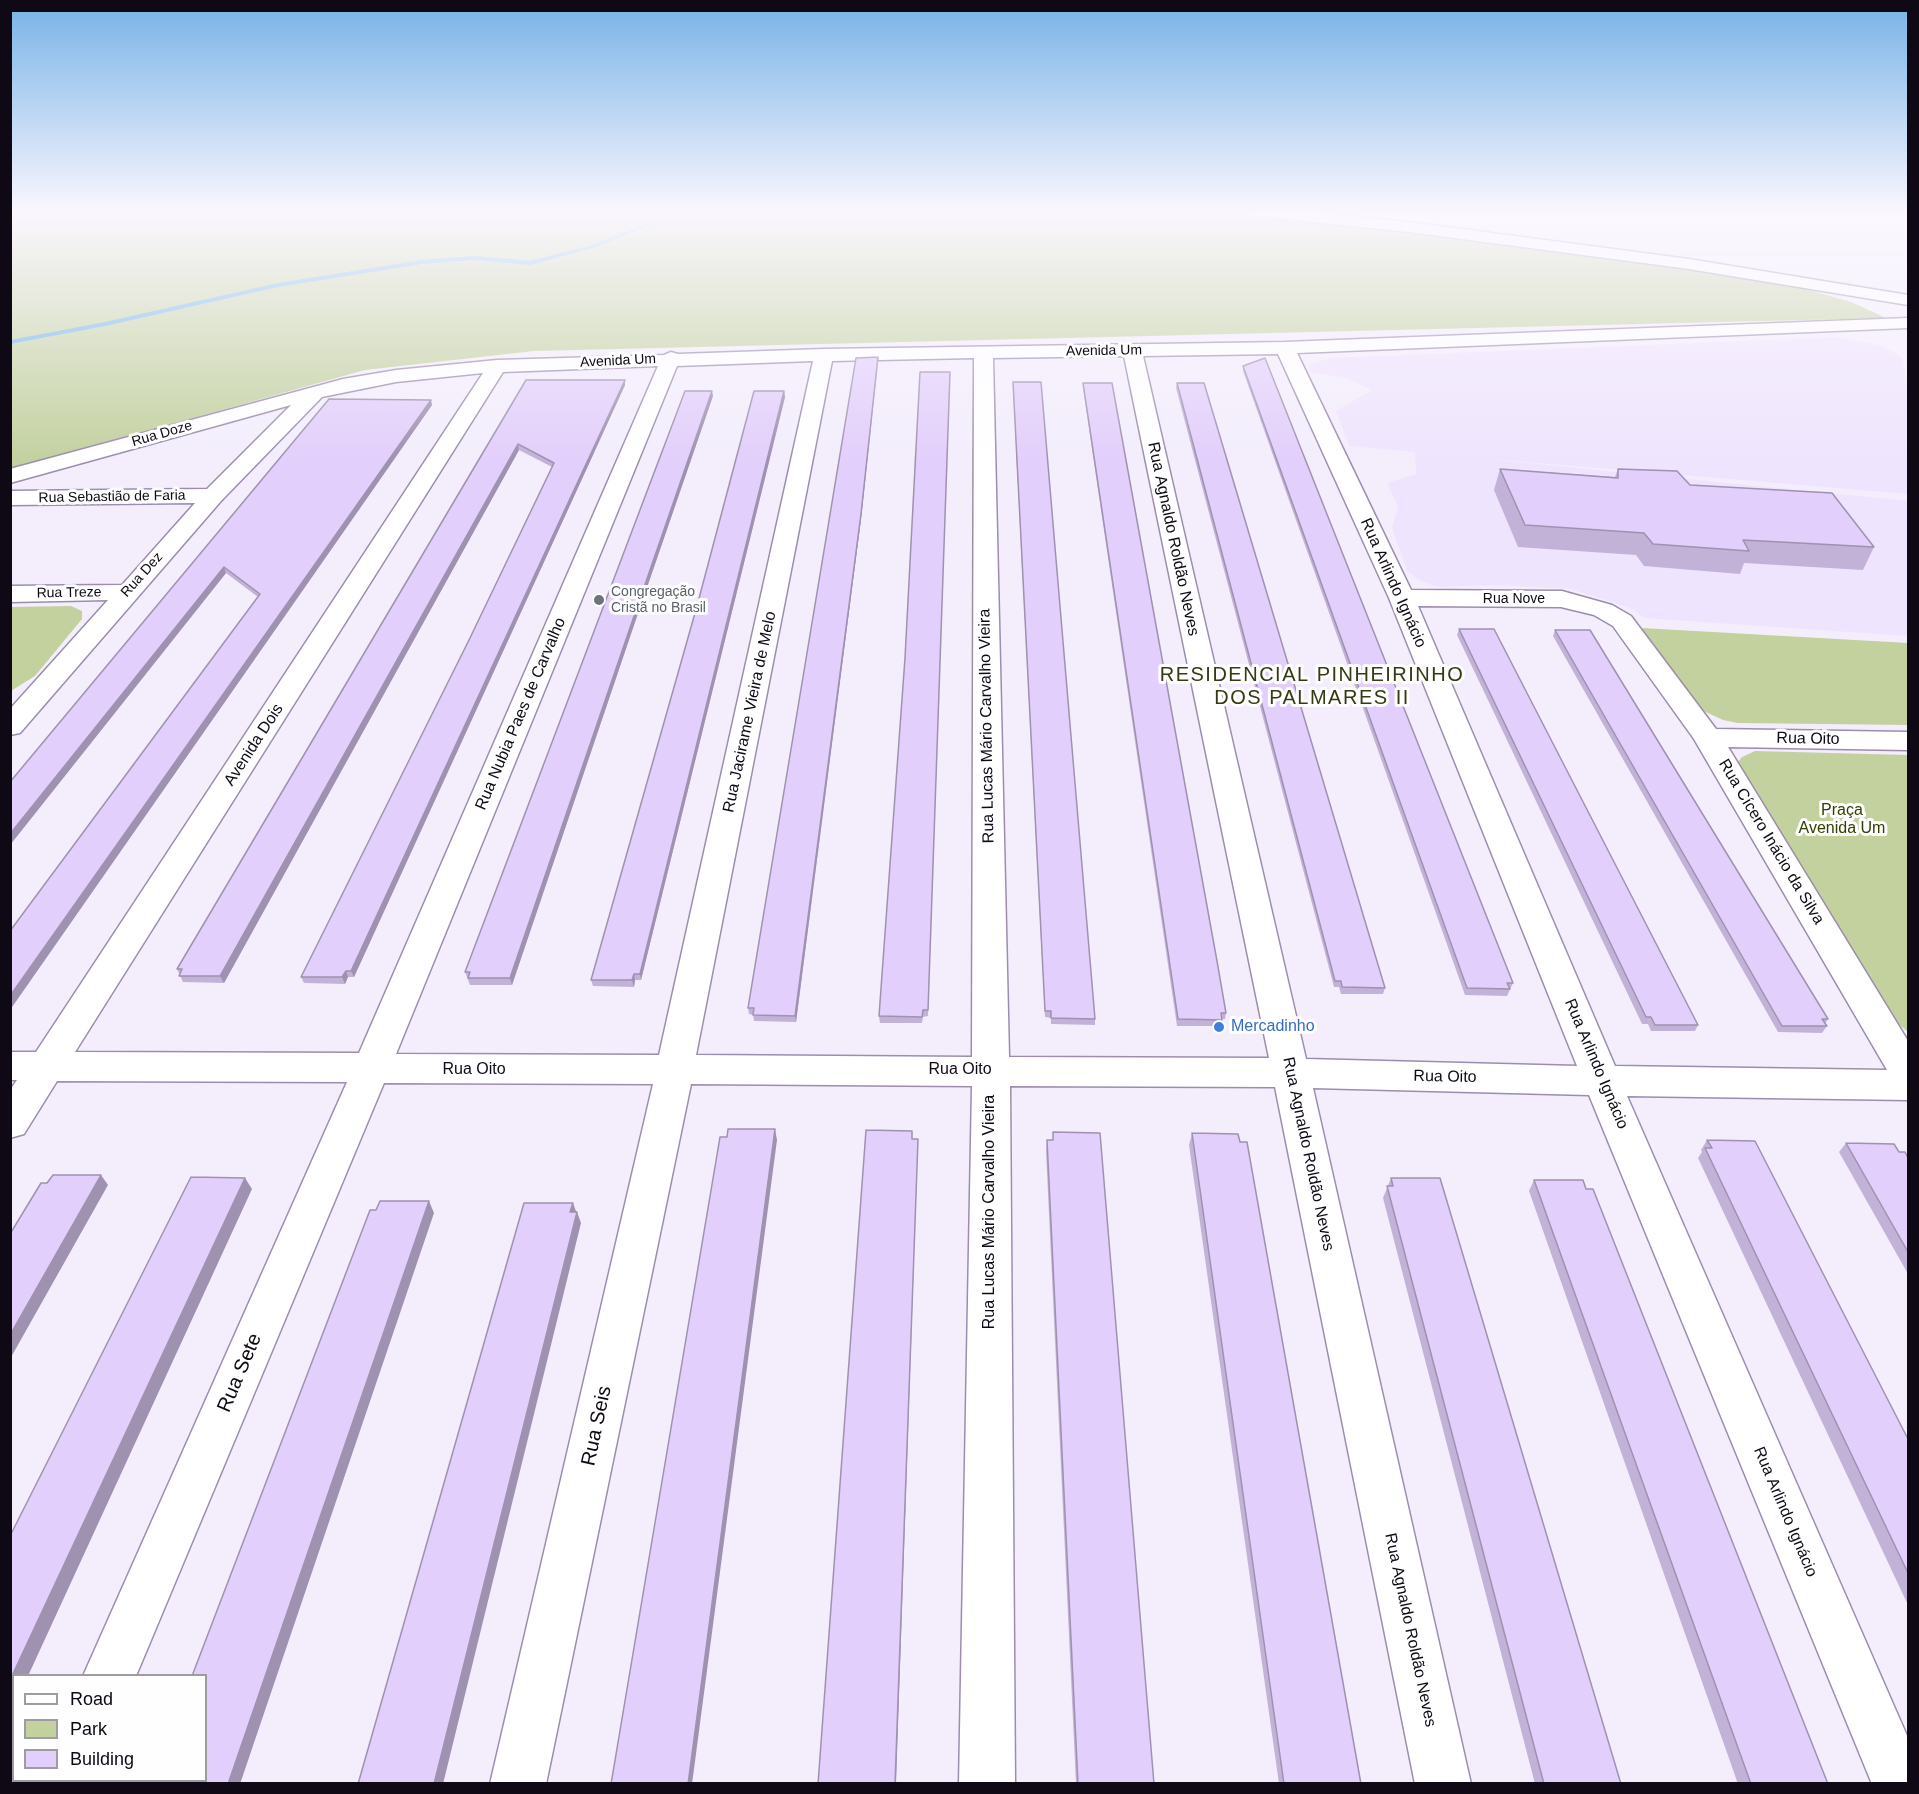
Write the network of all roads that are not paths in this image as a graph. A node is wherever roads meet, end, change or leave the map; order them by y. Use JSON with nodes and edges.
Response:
{"nodes":[{"id":1,"x":1821,"y":294,"type":"edge"},
{"id":2,"x":1871,"y":294,"type":"edge"},
{"id":3,"x":1908,"y":300,"type":"edge"},
{"id":4,"x":1902,"y":323,"type":"edge"},
{"id":5,"x":1904,"y":345,"type":"dead end"},
{"id":6,"x":1285,"y":348,"type":"junction"},
{"id":7,"x":1132,"y":350,"type":"junction"},
{"id":8,"x":983,"y":353,"type":"junction"},
{"id":9,"x":824,"y":355,"type":"junction"},
{"id":10,"x":671,"y":358,"type":"junction"},
{"id":11,"x":497,"y":366,"type":"junction"},
{"id":12,"x":314,"y":393,"type":"junction"},
{"id":13,"x":224,"y":416,"type":"junction"},
{"id":14,"x":280,"y":430,"type":"junction"},
{"id":15,"x":56,"y":463,"type":"junction"},
{"id":16,"x":10,"y":476,"type":"edge"},
{"id":17,"x":213,"y":496,"type":"junction"},
{"id":18,"x":10,"y":498,"type":"edge"},
{"id":19,"x":58,"y":498,"type":"junction"},
{"id":20,"x":127,"y":592,"type":"junction"},
{"id":21,"x":10,"y":594,"type":"edge"},
{"id":22,"x":1402,"y":598,"type":"junction"},
{"id":23,"x":1622,"y":621,"type":"joint"},
{"id":24,"x":15,"y":717,"type":"edge"},
{"id":25,"x":1708,"y":738,"type":"junction"},
{"id":26,"x":1908,"y":741,"type":"edge"},
{"id":27,"x":10,"y":1066,"type":"edge"},
{"id":28,"x":48,"y":1067,"type":"junction"},
{"id":29,"x":675,"y":1069,"type":"junction"},
{"id":30,"x":371,"y":1070,"type":"junction"},
{"id":31,"x":991,"y":1070,"type":"junction"},
{"id":32,"x":1908,"y":1072,"type":"edge"},
{"id":33,"x":1291,"y":1073,"type":"junction"},
{"id":34,"x":1602,"y":1081,"type":"junction"},
{"id":35,"x":1908,"y":1085,"type":"edge"},
{"id":36,"x":10,"y":1123,"type":"edge"},
{"id":37,"x":110,"y":1674,"type":"edge"},
{"id":38,"x":518,"y":1784,"type":"edge"},
{"id":39,"x":987,"y":1784,"type":"edge"},
{"id":40,"x":1443,"y":1784,"type":"edge"},
{"id":41,"x":1900,"y":1784,"type":"edge"}],
"edges":[{"from":1,"to":4,"type":"street"},
{"from":2,"to":3,"type":"street"},
{"from":4,"to":5,"type":"street"},
{"from":4,"to":6,"type":"street","name":"Avenida Um"},
{"from":6,"to":7,"type":"street","name":"Avenida Um"},
{"from":6,"to":22,"type":"street","name":"Rua Arlindo Ignácio"},
{"from":7,"to":8,"type":"street","name":"Avenida Um"},
{"from":7,"to":33,"type":"street","name":"Rua Agnaldo Roldão Neves"},
{"from":8,"to":9,"type":"street","name":"Avenida Um"},
{"from":8,"to":31,"type":"street","name":"Rua Lucas Mário Carvalho Vieira"},
{"from":9,"to":10,"type":"street","name":"Avenida Um"},
{"from":9,"to":29,"type":"street","name":"Rua Jacirame Vieira de Melo"},
{"from":10,"to":11,"type":"street","name":"Avenida Um"},
{"from":10,"to":30,"type":"street","name":"Rua Nubia Paes de Carvalho"},
{"from":11,"to":12,"type":"street","name":"Avenida Um"},
{"from":11,"to":28,"type":"street","name":"Avenida Dois"},
{"from":12,"to":13,"type":"street","name":"Rua Doze"},
{"from":12,"to":14,"type":"street","name":"Rua Dez"},
{"from":13,"to":14,"type":"street"},
{"from":13,"to":15,"type":"street","name":"Rua Doze"},
{"from":14,"to":17,"type":"street","name":"Rua Dez"},
{"from":15,"to":16,"type":"street","name":"Rua Doze"},
{"from":15,"to":19,"type":"street"},
{"from":17,"to":19,"type":"street","name":"Rua Sebastião de Faria"},
{"from":17,"to":20,"type":"street","name":"Rua Dez"},
{"from":18,"to":19,"type":"street","name":"Rua Sebastião de Faria"},
{"from":20,"to":21,"type":"street","name":"Rua Treze"},
{"from":20,"to":24,"type":"street","name":"Rua Dez"},
{"from":22,"to":23,"type":"street","name":"Rua Nove"},
{"from":22,"to":34,"type":"street","name":"Rua Arlindo Ignácio"},
{"from":23,"to":25,"type":"street","name":"Rua Cícero Inácio da Silva"},
{"from":25,"to":26,"type":"street","name":"Rua Oito"},
{"from":25,"to":32,"type":"street","name":"Rua Cícero Inácio da Silva"},
{"from":27,"to":28,"type":"street","name":"Rua Oito"},
{"from":28,"to":30,"type":"street","name":"Rua Oito"},
{"from":28,"to":36,"type":"street","name":"Avenida Dois"},
{"from":29,"to":30,"type":"street","name":"Rua Oito"},
{"from":29,"to":31,"type":"street","name":"Rua Oito"},
{"from":29,"to":38,"type":"street","name":"Rua Seis"},
{"from":30,"to":37,"type":"street","name":"Rua Sete"},
{"from":31,"to":33,"type":"street","name":"Rua Oito"},
{"from":31,"to":39,"type":"street","name":"Rua Lucas Mário Carvalho Vieira"},
{"from":33,"to":34,"type":"street","name":"Rua Oito"},
{"from":33,"to":40,"type":"street","name":"Rua Agnaldo Roldão Neves"},
{"from":34,"to":35,"type":"street","name":"Rua Oito"},
{"from":34,"to":41,"type":"street","name":"Rua Arlindo Ignácio"}]}
